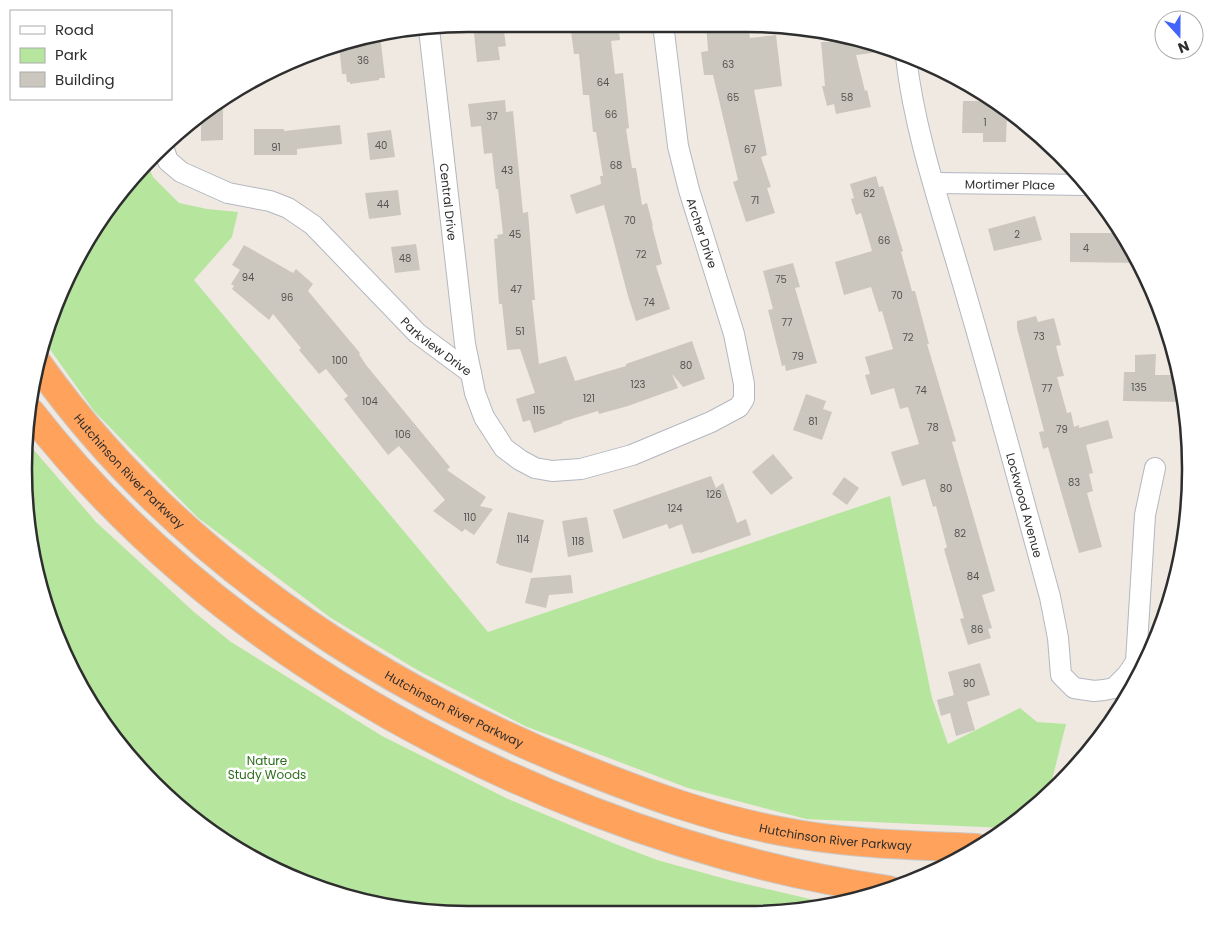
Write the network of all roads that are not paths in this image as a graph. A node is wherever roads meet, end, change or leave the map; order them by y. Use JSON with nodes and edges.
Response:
{"nodes":[{"id":1,"x":664,"y":32,"type":"edge"},
{"id":2,"x":430,"y":34,"type":"edge"},
{"id":3,"x":907,"y":64,"type":"edge"},
{"id":4,"x":166,"y":155,"type":"edge"},
{"id":5,"x":934,"y":183,"type":"junction"},
{"id":6,"x":1076,"y":185,"type":"edge"},
{"id":7,"x":44,"y":371,"type":"edge"},
{"id":8,"x":471,"y":373,"type":"junction"},
{"id":9,"x":35,"y":418,"type":"edge"},
{"id":10,"x":711,"y":422,"type":"joint"},
{"id":11,"x":1155,"y":468,"type":"dead end"},
{"id":12,"x":962,"y":847,"type":"edge"},
{"id":13,"x":870,"y":887,"type":"edge"}],
"edges":[{"from":1,"to":10,"type":"street","name":"Archer Drive"},
{"from":2,"to":8,"type":"street","name":"Central Drive"},
{"from":3,"to":5,"type":"street","name":"Lockwood Avenue"},
{"from":4,"to":8,"type":"street","name":"Parkview Drive"},
{"from":5,"to":6,"type":"street","name":"Mortimer Place"},
{"from":5,"to":11,"type":"street","name":"Lockwood Avenue"},
{"from":7,"to":12,"type":"highway","name":"Hutchinson River Parkway"},
{"from":8,"to":10,"type":"street","name":"Parkview Drive"},
{"from":9,"to":13,"type":"highway"}]}
